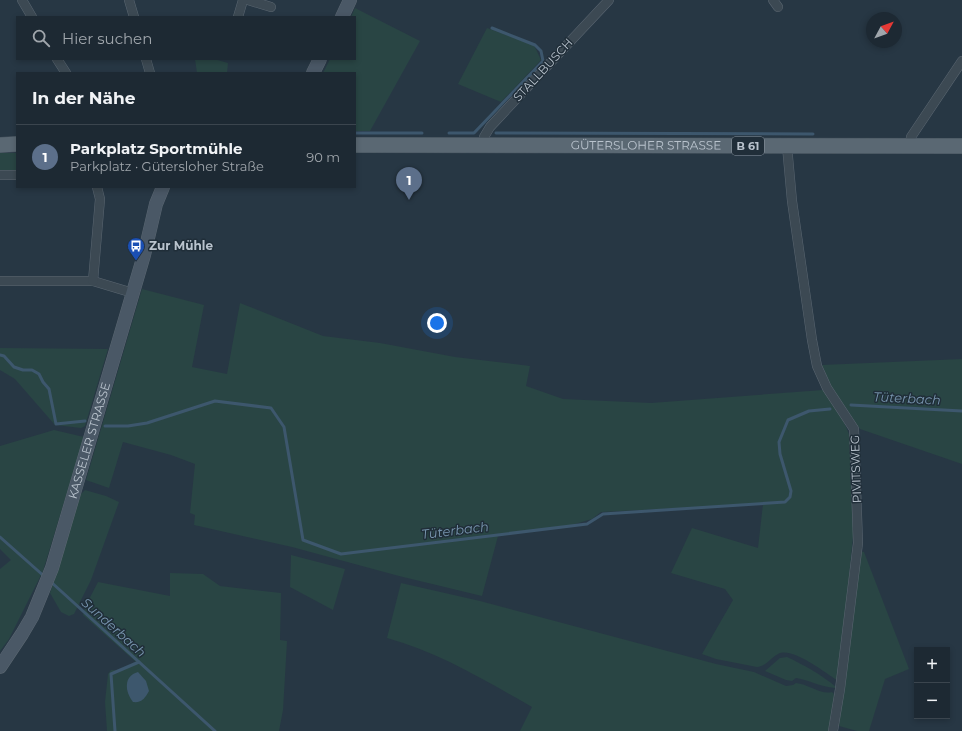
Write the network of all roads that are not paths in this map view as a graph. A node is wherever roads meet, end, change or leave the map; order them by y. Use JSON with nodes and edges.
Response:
{"nodes":[{"id":1,"x":22,"y":0,"type":"edge"},
{"id":2,"x":129,"y":0,"type":"edge"},
{"id":3,"x":243,"y":0,"type":"edge"},
{"id":4,"x":248,"y":0,"type":"edge"},
{"id":5,"x":350,"y":0,"type":"edge"},
{"id":6,"x":609,"y":0,"type":"edge"},
{"id":7,"x":271,"y":7,"type":"dead end"},
{"id":8,"x":31,"y":16,"type":"edge"},
{"id":9,"x":134,"y":16,"type":"edge"},
{"id":10,"x":238,"y":16,"type":"edge"},
{"id":11,"x":342,"y":16,"type":"edge"},
{"id":12,"x":58,"y":60,"type":"edge"},
{"id":13,"x":320,"y":60,"type":"edge"},
{"id":14,"x":962,"y":61,"type":"edge"},
{"id":15,"x":65,"y":72,"type":"edge"},
{"id":16,"x":314,"y":72,"type":"edge"},
{"id":17,"x":16,"y":144,"type":"edge"},
{"id":18,"x":0,"y":145,"type":"edge"},
{"id":19,"x":356,"y":145,"type":"edge"},
{"id":20,"x":484,"y":145,"type":"junction"},
{"id":21,"x":787,"y":146,"type":"junction"},
{"id":22,"x":910,"y":146,"type":"junction"},
{"id":23,"x":962,"y":146,"type":"edge"},
{"id":24,"x":0,"y":175,"type":"edge"},
{"id":25,"x":16,"y":175,"type":"edge"},
{"id":26,"x":97,"y":188,"type":"edge"},
{"id":27,"x":156,"y":188,"type":"edge"},
{"id":28,"x":163,"y":188,"type":"edge"},
{"id":29,"x":156,"y":204,"type":"junction"},
{"id":30,"x":0,"y":281,"type":"edge"},
{"id":31,"x":93,"y":281,"type":"junction"},
{"id":32,"x":133,"y":293,"type":"junction"},
{"id":33,"x":0,"y":667,"type":"edge"},
{"id":34,"x":833,"y":731,"type":"edge"}],
"edges":[{"from":1,"to":8,"type":"street"},
{"from":2,"to":9,"type":"street"},
{"from":3,"to":10,"type":"street"},
{"from":4,"to":7,"type":"street"},
{"from":5,"to":11,"type":"street"},
{"from":6,"to":20,"type":"street","name":"STALLBUSCH"},
{"from":12,"to":15,"type":"street"},
{"from":13,"to":16,"type":"street"},
{"from":14,"to":22,"type":"street"},
{"from":17,"to":18,"type":"main road"},
{"from":19,"to":20,"type":"main road","name":"GÜTERSLOHER STRASSE","number":"B 61"},
{"from":20,"to":21,"type":"main road","name":"GÜTERSLOHER STRASSE","number":"B 61"},
{"from":21,"to":22,"type":"main road","name":"GÜTERSLOHER STRASSE","number":"B 61"},
{"from":21,"to":34,"type":"street","name":"PIVITSWEG"},
{"from":22,"to":23,"type":"main road","name":"GÜTERSLOHER STRASSE","number":"B 61"},
{"from":24,"to":25,"type":"street"},
{"from":26,"to":31,"type":"street"},
{"from":27,"to":29,"type":"street","name":"KASSELER STRASSE"},
{"from":28,"to":29,"type":"street","name":"KASSELER STRASSE"},
{"from":29,"to":32,"type":"street","name":"KASSELER STRASSE"},
{"from":30,"to":31,"type":"street"},
{"from":31,"to":32,"type":"street"},
{"from":32,"to":33,"type":"street","name":"KASSELER STRASSE"}]}
